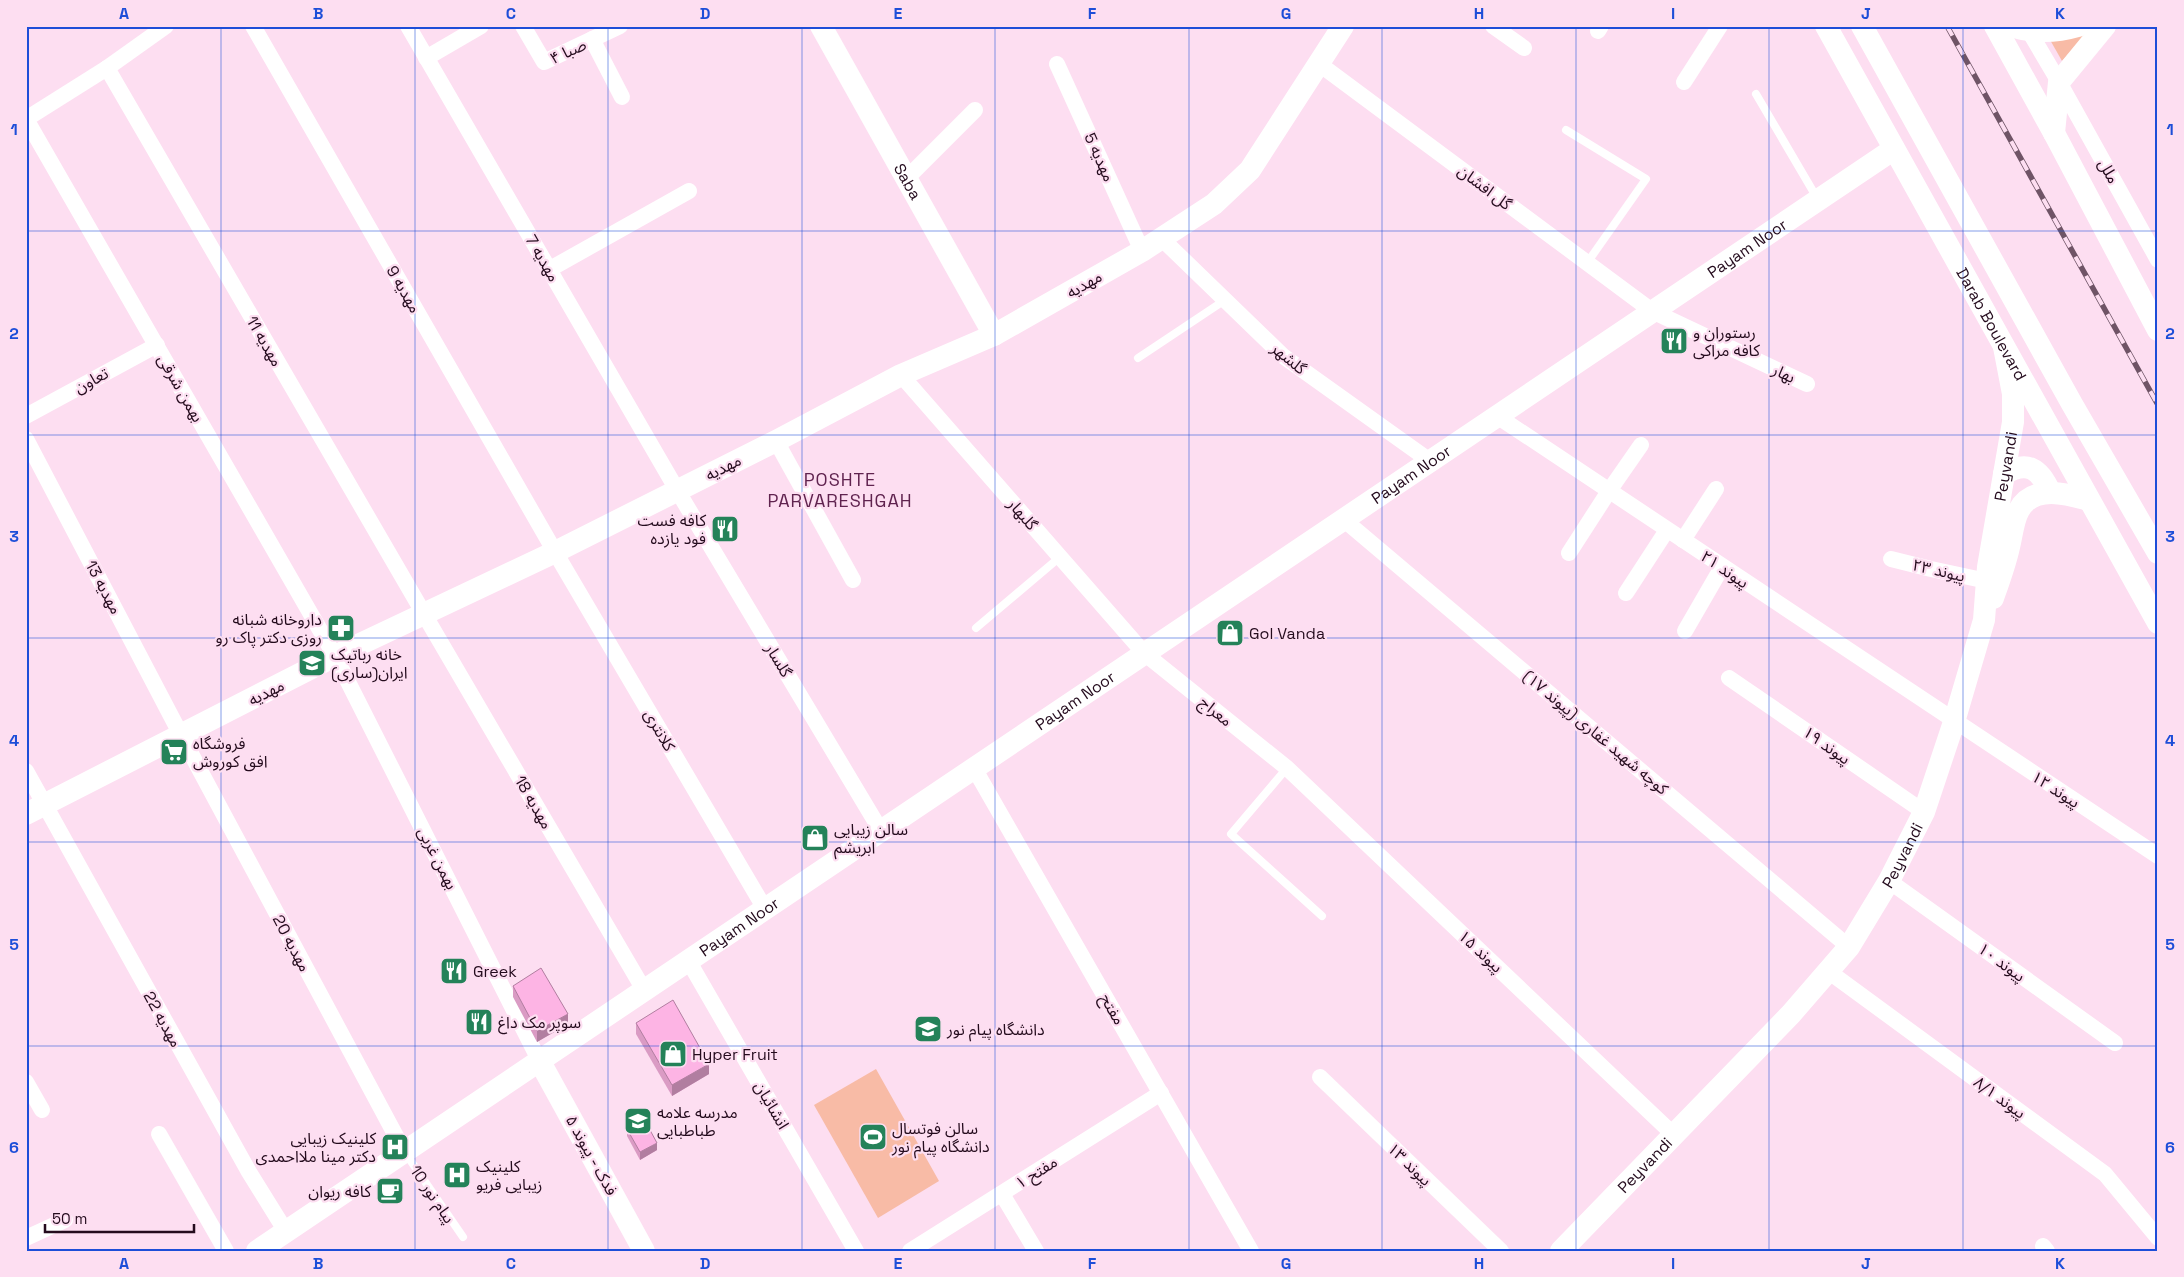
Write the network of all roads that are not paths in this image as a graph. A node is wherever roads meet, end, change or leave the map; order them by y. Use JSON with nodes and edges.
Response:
{"nodes":[{"id":1,"x":166,"y":26,"type":"edge"},
{"id":2,"x":253,"y":26,"type":"edge"},
{"id":3,"x":408,"y":26,"type":"edge"},
{"id":4,"x":481,"y":26,"type":"edge"},
{"id":5,"x":523,"y":26,"type":"edge"},
{"id":6,"x":620,"y":26,"type":"edge"},
{"id":7,"x":821,"y":26,"type":"edge"},
{"id":8,"x":1493,"y":26,"type":"edge"},
{"id":9,"x":1720,"y":26,"type":"edge"},
{"id":10,"x":1826,"y":26,"type":"edge"},
{"id":11,"x":1862,"y":26,"type":"edge"},
{"id":12,"x":1995,"y":26,"type":"edge"},
{"id":13,"x":2078,"y":26,"type":"edge"},
{"id":14,"x":2105,"y":26,"type":"edge"},
{"id":15,"x":1338,"y":28,"type":"edge"},
{"id":16,"x":2022,"y":28,"type":"edge"},
{"id":17,"x":592,"y":39,"type":"junction"},
{"id":18,"x":1524,"y":48,"type":"dead end"},
{"id":19,"x":426,"y":58,"type":"junction"},
{"id":20,"x":1318,"y":63,"type":"junction"},
{"id":21,"x":1057,"y":64,"type":"dead end"},
{"id":22,"x":107,"y":68,"type":"junction"},
{"id":23,"x":1684,"y":82,"type":"dead end"},
{"id":24,"x":2060,"y":82,"type":"junction"},
{"id":25,"x":1756,"y":94,"type":"dead end"},
{"id":26,"x":622,"y":97,"type":"dead end"},
{"id":27,"x":975,"y":110,"type":"dead end"},
{"id":28,"x":26,"y":119,"type":"edge"},
{"id":29,"x":1566,"y":130,"type":"dead end"},
{"id":30,"x":2054,"y":133,"type":"junction"},
{"id":31,"x":1894,"y":149,"type":"junction"},
{"id":32,"x":906,"y":179,"type":"junction"},
{"id":33,"x":689,"y":190,"type":"dead end"},
{"id":34,"x":1818,"y":200,"type":"junction"},
{"id":35,"x":1162,"y":239,"type":"junction"},
{"id":36,"x":1142,"y":251,"type":"junction"},
{"id":37,"x":2158,"y":260,"type":"edge"},
{"id":38,"x":1587,"y":263,"type":"junction"},
{"id":39,"x":550,"y":269,"type":"junction"},
{"id":40,"x":1225,"y":300,"type":"junction"},
{"id":41,"x":1652,"y":311,"type":"junction"},
{"id":42,"x":2158,"y":330,"type":"edge"},
{"id":43,"x":994,"y":335,"type":"junction"},
{"id":44,"x":157,"y":345,"type":"junction"},
{"id":45,"x":2004,"y":347,"type":"junction"},
{"id":46,"x":1138,"y":358,"type":"dead end"},
{"id":47,"x":902,"y":375,"type":"junction"},
{"id":48,"x":1807,"y":384,"type":"dead end"},
{"id":49,"x":26,"y":416,"type":"edge"},
{"id":50,"x":1497,"y":416,"type":"junction"},
{"id":51,"x":26,"y":439,"type":"edge"},
{"id":52,"x":776,"y":441,"type":"junction"},
{"id":53,"x":1642,"y":445,"type":"dead end"},
{"id":54,"x":1430,"y":461,"type":"junction"},
{"id":55,"x":2004,"y":474,"type":"junction"},
{"id":56,"x":1716,"y":489,"type":"dead end"},
{"id":57,"x":677,"y":490,"type":"junction"},
{"id":58,"x":1609,"y":491,"type":"junction"},
{"id":59,"x":2050,"y":492,"type":"junction"},
{"id":60,"x":2090,"y":500,"type":"junction"},
{"id":61,"x":1343,"y":519,"type":"junction"},
{"id":62,"x":1667,"y":530,"type":"junction"},
{"id":63,"x":1683,"y":540,"type":"junction"},
{"id":64,"x":555,"y":552,"type":"junction"},
{"id":65,"x":2158,"y":552,"type":"edge"},
{"id":66,"x":1570,"y":553,"type":"dead end"},
{"id":67,"x":1060,"y":557,"type":"junction"},
{"id":68,"x":1891,"y":559,"type":"dead end"},
{"id":69,"x":1722,"y":567,"type":"junction"},
{"id":70,"x":853,"y":580,"type":"dead end"},
{"id":71,"x":1987,"y":580,"type":"junction"},
{"id":72,"x":1626,"y":593,"type":"dead end"},
{"id":73,"x":424,"y":614,"type":"junction"},
{"id":74,"x":1984,"y":620,"type":"junction"},
{"id":75,"x":2158,"y":623,"type":"edge"},
{"id":76,"x":976,"y":628,"type":"dead end"},
{"id":77,"x":1685,"y":631,"type":"dead end"},
{"id":78,"x":1144,"y":653,"type":"junction"},
{"id":79,"x":335,"y":656,"type":"junction"},
{"id":80,"x":1730,"y":678,"type":"dead end"},
{"id":81,"x":1954,"y":722,"type":"junction"},
{"id":82,"x":181,"y":735,"type":"junction"},
{"id":83,"x":974,"y":768,"type":"junction"},
{"id":84,"x":1288,"y":768,"type":"junction"},
{"id":85,"x":26,"y":771,"type":"edge"},
{"id":86,"x":36,"y":809,"type":"edge"},
{"id":87,"x":1924,"y":812,"type":"junction"},
{"id":88,"x":881,"y":830,"type":"junction"},
{"id":89,"x":2158,"y":856,"type":"edge"},
{"id":90,"x":1889,"y":882,"type":"junction"},
{"id":91,"x":765,"y":909,"type":"junction"},
{"id":92,"x":1322,"y":916,"type":"dead end"},
{"id":93,"x":1849,"y":946,"type":"junction"},
{"id":94,"x":688,"y":960,"type":"junction"},
{"id":95,"x":1828,"y":971,"type":"junction"},
{"id":96,"x":644,"y":990,"type":"junction"},
{"id":97,"x":2115,"y":1043,"type":"dead end"},
{"id":98,"x":540,"y":1060,"type":"junction"},
{"id":99,"x":1320,"y":1077,"type":"dead end"},
{"id":100,"x":26,"y":1082,"type":"edge"},
{"id":101,"x":1161,"y":1094,"type":"junction"},
{"id":102,"x":42,"y":1110,"type":"dead end"},
{"id":103,"x":159,"y":1134,"type":"dead end"},
{"id":104,"x":1674,"y":1135,"type":"junction"},
{"id":105,"x":404,"y":1151,"type":"junction"},
{"id":106,"x":1002,"y":1194,"type":"junction"},
{"id":107,"x":65,"y":1220,"type":"dead end"},
{"id":108,"x":463,"y":1237,"type":"dead end"},
{"id":109,"x":26,"y":1238,"type":"edge"},
{"id":110,"x":2158,"y":1238,"type":"edge"},
{"id":111,"x":274,"y":1243,"type":"edge"},
{"id":112,"x":226,"y":1251,"type":"edge"},
{"id":113,"x":644,"y":1251,"type":"edge"},
{"id":114,"x":856,"y":1251,"type":"edge"},
{"id":115,"x":910,"y":1251,"type":"edge"},
{"id":116,"x":1036,"y":1251,"type":"edge"},
{"id":117,"x":1251,"y":1251,"type":"edge"},
{"id":118,"x":1501,"y":1251,"type":"edge"},
{"id":119,"x":1561,"y":1251,"type":"edge"}],
"edges":[{"from":1,"to":22,"type":"street"},
{"from":2,"to":64,"type":"street","name":"مهدیه 9"},
{"from":3,"to":19,"type":"street","name":"مهدیه 7"},
{"from":4,"to":19,"type":"street"},
{"from":5,"to":17,"type":"street","name":"صبا ۴"},
{"from":6,"to":17,"type":"street","name":"صبا ۴"},
{"from":7,"to":32,"type":"main road","name":"Saba"},
{"from":8,"to":18,"type":"street"},
{"from":9,"to":23,"type":"street"},
{"from":10,"to":31,"type":"main road","name":"Darab Boulevard"},
{"from":11,"to":65,"type":"main road","name":"Darab Boulevard"},
{"from":12,"to":30,"type":"main road"},
{"from":13,"to":16,"type":"main road"},
{"from":14,"to":24,"type":"main road"},
{"from":15,"to":20,"type":"main road","name":"مهدیه"},
{"from":16,"to":24,"type":"street","name":"ملل"},
{"from":17,"to":26,"type":"street"},
{"from":19,"to":39,"type":"street","name":"مهدیه 7"},
{"from":20,"to":35,"type":"main road","name":"مهدیه"},
{"from":20,"to":38,"type":"street","name":"گل افشان"},
{"from":21,"to":36,"type":"street","name":"مهدیه 5"},
{"from":22,"to":28,"type":"street"},
{"from":22,"to":73,"type":"street","name":"مهدیه 11"},
{"from":24,"to":30,"type":"main road"},
{"from":24,"to":37,"type":"street","name":"ملل"},
{"from":25,"to":34,"type":"lane"},
{"from":27,"to":32,"type":"street"},
{"from":28,"to":44,"type":"street","name":"بهمن شرقی"},
{"from":29,"to":38,"type":"lane"},
{"from":30,"to":42,"type":"main road"},
{"from":31,"to":34,"type":"main road","name":"Payam Noor"},
{"from":31,"to":45,"type":"main road","name":"Darab Boulevard"},
{"from":32,"to":43,"type":"main road","name":"Saba"},
{"from":33,"to":39,"type":"street"},
{"from":34,"to":41,"type":"main road","name":"Payam Noor"},
{"from":35,"to":36,"type":"main road","name":"مهدیه"},
{"from":35,"to":40,"type":"street","name":"گلشهر"},
{"from":36,"to":43,"type":"main road","name":"مهدیه"},
{"from":38,"to":41,"type":"street","name":"گل افشان"},
{"from":39,"to":57,"type":"street","name":"مهدیه 7"},
{"from":40,"to":46,"type":"lane"},
{"from":40,"to":54,"type":"street","name":"گلشهر"},
{"from":41,"to":48,"type":"street","name":"بهار"},
{"from":41,"to":50,"type":"main road","name":"Payam Noor"},
{"from":43,"to":47,"type":"main road","name":"مهدیه"},
{"from":44,"to":49,"type":"street","name":"تعاون"},
{"from":44,"to":79,"type":"street","name":"بهمن شرقی"},
{"from":45,"to":55,"type":"main road","name":"Peyvandi"},
{"from":45,"to":60,"type":"main road","name":"Darab Boulevard"},
{"from":47,"to":52,"type":"main road","name":"مهدیه"},
{"from":47,"to":67,"type":"street","name":"گلبهار"},
{"from":50,"to":54,"type":"main road","name":"Payam Noor"},
{"from":50,"to":58,"type":"street","name":"پیوند ۲۱"},
{"from":51,"to":82,"type":"street","name":"مهدیه 13"},
{"from":52,"to":57,"type":"main road","name":"مهدیه"},
{"from":52,"to":70,"type":"street"},
{"from":53,"to":58,"type":"street"},
{"from":54,"to":61,"type":"main road","name":"Payam Noor"},
{"from":55,"to":59,"type":"main road"},
{"from":55,"to":71,"type":"main road","name":"Peyvandi"},
{"from":56,"to":63,"type":"street"},
{"from":57,"to":64,"type":"main road","name":"مهدیه"},
{"from":57,"to":88,"type":"street","name":"گلسار"},
{"from":58,"to":62,"type":"street","name":"پیوند ۲۱"},
{"from":58,"to":66,"type":"street"},
{"from":59,"to":60,"type":"main road"},
{"from":59,"to":74,"type":"main road"},
{"from":60,"to":75,"type":"main road","name":"Darab Boulevard"},
{"from":61,"to":78,"type":"main road","name":"Payam Noor"},
{"from":61,"to":93,"type":"street","name":"کوچه شهید غفاری (پیوند ۱۷)"},
{"from":62,"to":63,"type":"street","name":"پیوند ۲۱"},
{"from":62,"to":72,"type":"street"},
{"from":63,"to":69,"type":"street","name":"پیوند ۲۱"},
{"from":64,"to":73,"type":"main road","name":"مهدیه"},
{"from":64,"to":91,"type":"street","name":"کلانتری"},
{"from":67,"to":76,"type":"lane"},
{"from":67,"to":78,"type":"street","name":"گلبهار"},
{"from":68,"to":71,"type":"street","name":"پیوند ۲۳"},
{"from":69,"to":77,"type":"street"},
{"from":69,"to":81,"type":"street","name":"پیوند ۲۱"},
{"from":71,"to":74,"type":"main road","name":"Peyvandi"},
{"from":73,"to":79,"type":"main road","name":"مهدیه"},
{"from":73,"to":96,"type":"street","name":"مهدیه 18"},
{"from":74,"to":81,"type":"main road","name":"Peyvandi"},
{"from":78,"to":83,"type":"main road","name":"Payam Noor"},
{"from":78,"to":84,"type":"street","name":"معراج"},
{"from":79,"to":82,"type":"main road","name":"مهدیه"},
{"from":79,"to":98,"type":"street","name":"بهمن غربی"},
{"from":80,"to":87,"type":"street","name":"پیوند ۱۹"},
{"from":81,"to":87,"type":"main road","name":"Peyvandi"},
{"from":81,"to":89,"type":"street","name":"پیوند ۱۲"},
{"from":82,"to":86,"type":"main road","name":"مهدیه"},
{"from":82,"to":105,"type":"street","name":"مهدیه 20"},
{"from":83,"to":88,"type":"main road","name":"Payam Noor"},
{"from":83,"to":101,"type":"street","name":"مفتح"},
{"from":84,"to":92,"type":"lane"},
{"from":84,"to":104,"type":"street","name":"پیوند ۱۵"},
{"from":85,"to":86,"type":"street","name":"مهدیه 22"},
{"from":86,"to":111,"type":"street","name":"مهدیه 22"},
{"from":87,"to":90,"type":"main road","name":"Peyvandi"},
{"from":88,"to":91,"type":"main road","name":"Payam Noor"},
{"from":90,"to":93,"type":"main road","name":"Peyvandi"},
{"from":90,"to":97,"type":"street","name":"پیوند ۱۰"},
{"from":91,"to":94,"type":"main road","name":"Payam Noor"},
{"from":93,"to":95,"type":"main road","name":"Peyvandi"},
{"from":94,"to":96,"type":"main road","name":"Payam Noor"},
{"from":94,"to":114,"type":"street","name":"انشائیان"},
{"from":95,"to":104,"type":"main road","name":"Peyvandi"},
{"from":95,"to":110,"type":"street","name":"پیوند ۸/۱"},
{"from":96,"to":98,"type":"main road","name":"Payam Noor"},
{"from":98,"to":105,"type":"main road","name":"Payam Noor"},
{"from":98,"to":113,"type":"main road","name":"فدک - پیوند ۵"},
{"from":99,"to":118,"type":"street","name":"پیوند ۱۳"},
{"from":100,"to":102,"type":"street"},
{"from":101,"to":106,"type":"street","name":"مفتح ۱"},
{"from":101,"to":117,"type":"street","name":"مفتح"},
{"from":103,"to":112,"type":"street"},
{"from":104,"to":119,"type":"main road","name":"Peyvandi"},
{"from":105,"to":108,"type":"lane","name":"پیام نور 10"},
{"from":105,"to":111,"type":"main road","name":"Payam Noor"},
{"from":106,"to":115,"type":"street","name":"مفتح ۱"},
{"from":106,"to":116,"type":"street"},
{"from":107,"to":109,"type":"street"}]}
